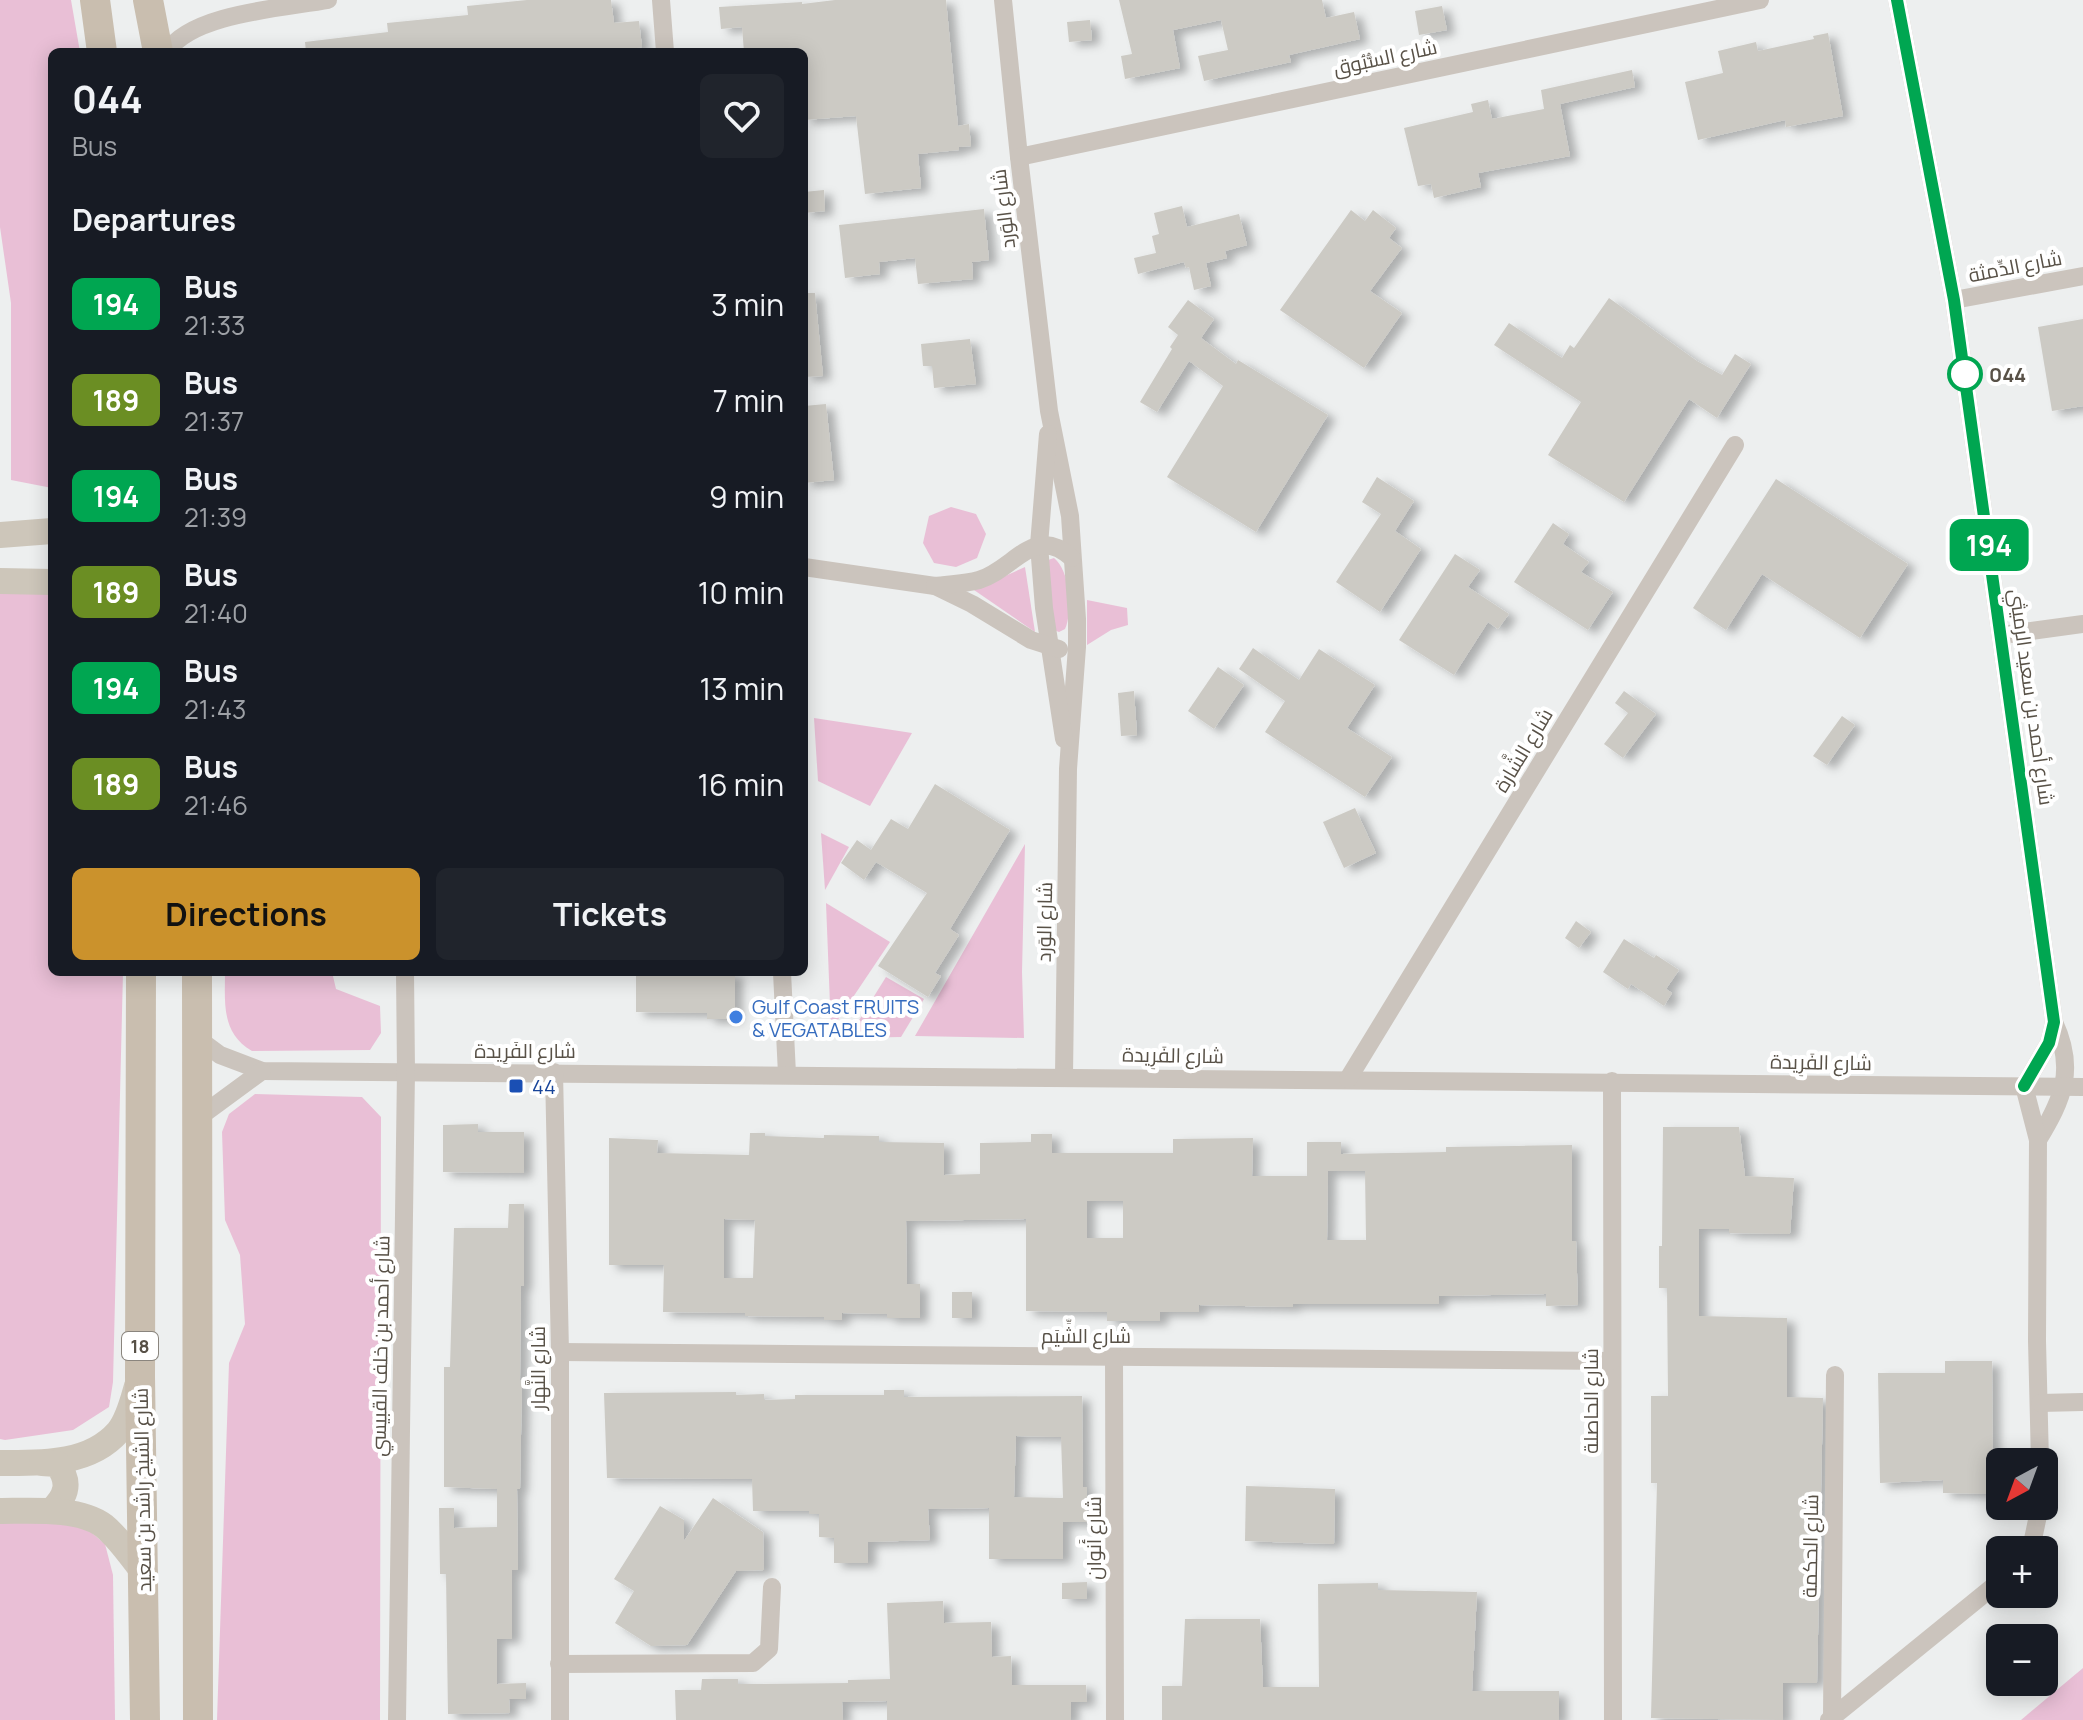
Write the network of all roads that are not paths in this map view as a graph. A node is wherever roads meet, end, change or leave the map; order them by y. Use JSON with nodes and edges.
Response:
{"nodes":[{"id":1,"x":95,"y":0,"type":"edge"},
{"id":2,"x":148,"y":0,"type":"edge"},
{"id":3,"x":661,"y":0,"type":"edge"},
{"id":4,"x":1003,"y":0,"type":"edge"},
{"id":5,"x":1760,"y":0,"type":"edge"},
{"id":6,"x":1897,"y":0,"type":"edge"},
{"id":7,"x":322,"y":1,"type":"edge"},
{"id":8,"x":101,"y":48,"type":"edge"},
{"id":9,"x":157,"y":48,"type":"edge"},
{"id":10,"x":169,"y":48,"type":"edge"},
{"id":11,"x":665,"y":48,"type":"edge"},
{"id":12,"x":1019,"y":157,"type":"junction"},
{"id":13,"x":2083,"y":276,"type":"edge"},
{"id":14,"x":1954,"y":300,"type":"junction"},
{"id":15,"x":1049,"y":411,"type":"junction"},
{"id":16,"x":1735,"y":445,"type":"dead end"},
{"id":17,"x":0,"y":535,"type":"edge"},
{"id":18,"x":48,"y":535,"type":"edge"},
{"id":19,"x":1039,"y":545,"type":"junction"},
{"id":20,"x":1072,"y":558,"type":"junction"},
{"id":21,"x":808,"y":568,"type":"edge"},
{"id":22,"x":48,"y":580,"type":"edge"},
{"id":23,"x":0,"y":581,"type":"edge"},
{"id":24,"x":935,"y":586,"type":"junction"},
{"id":25,"x":2083,"y":624,"type":"edge"},
{"id":26,"x":2002,"y":635,"type":"junction"},
{"id":27,"x":1049,"y":646,"type":"junction"},
{"id":28,"x":1077,"y":647,"type":"junction"},
{"id":29,"x":1068,"y":769,"type":"junction"},
{"id":30,"x":141,"y":976,"type":"edge"},
{"id":31,"x":197,"y":976,"type":"edge"},
{"id":32,"x":405,"y":976,"type":"edge"},
{"id":33,"x":782,"y":976,"type":"edge"},
{"id":34,"x":2054,"y":1022,"type":"junction"},
{"id":35,"x":197,"y":1038,"type":"junction"},
{"id":36,"x":262,"y":1071,"type":"junction"},
{"id":37,"x":406,"y":1071,"type":"junction"},
{"id":38,"x":554,"y":1072,"type":"junction"},
{"id":39,"x":787,"y":1074,"type":"junction"},
{"id":40,"x":1064,"y":1076,"type":"junction"},
{"id":41,"x":1348,"y":1079,"type":"junction"},
{"id":42,"x":1612,"y":1081,"type":"junction"},
{"id":43,"x":2024,"y":1086,"type":"junction"},
{"id":44,"x":2073,"y":1087,"type":"edge"},
{"id":45,"x":198,"y":1118,"type":"junction"},
{"id":46,"x":2038,"y":1140,"type":"junction"},
{"id":47,"x":560,"y":1352,"type":"junction"},
{"id":48,"x":1114,"y":1357,"type":"junction"},
{"id":49,"x":1612,"y":1361,"type":"junction"},
{"id":50,"x":1835,"y":1375,"type":"dead end"},
{"id":51,"x":140,"y":1377,"type":"junction"},
{"id":52,"x":2083,"y":1402,"type":"edge"},
{"id":53,"x":2040,"y":1403,"type":"junction"},
{"id":54,"x":2040,"y":1448,"type":"edge"},
{"id":55,"x":0,"y":1463,"type":"edge"},
{"id":56,"x":42,"y":1463,"type":"junction"},
{"id":57,"x":0,"y":1511,"type":"edge"},
{"id":58,"x":51,"y":1511,"type":"junction"},
{"id":59,"x":145,"y":1574,"type":"junction"},
{"id":60,"x":772,"y":1587,"type":"dead end"},
{"id":61,"x":1986,"y":1592,"type":"edge"},
{"id":62,"x":559,"y":1664,"type":"junction"},
{"id":63,"x":1830,"y":1718,"type":"edge"},
{"id":64,"x":145,"y":1720,"type":"edge"},
{"id":65,"x":198,"y":1720,"type":"edge"},
{"id":66,"x":397,"y":1720,"type":"edge"},
{"id":67,"x":560,"y":1720,"type":"edge"},
{"id":68,"x":1115,"y":1720,"type":"edge"},
{"id":69,"x":1613,"y":1720,"type":"edge"}],
"edges":[{"from":1,"to":8,"type":"main road"},
{"from":2,"to":9,"type":"main road"},
{"from":3,"to":11,"type":"street"},
{"from":4,"to":12,"type":"street","name":"شارع الوَرد"},
{"from":5,"to":12,"type":"street","name":"شارع السُّبُوق"},
{"from":6,"to":14,"type":"street","name":"شارع أحمد بن سعيد الرميثي"},
{"from":7,"to":10,"type":"street"},
{"from":12,"to":15,"type":"street","name":"شارع الوَرد"},
{"from":13,"to":14,"type":"street","name":"شارع الدِّمثة"},
{"from":14,"to":26,"type":"street","name":"شارع أحمد بن سعيد الرميثي"},
{"from":15,"to":19,"type":"street","name":"شارع الوَرد"},
{"from":15,"to":20,"type":"street","name":"شارع الوَرد"},
{"from":16,"to":41,"type":"street","name":"شارع الشَّارة"},
{"from":17,"to":18,"type":"street"},
{"from":19,"to":20,"type":"street"},
{"from":19,"to":24,"type":"street"},
{"from":19,"to":27,"type":"street","name":"شارع الوَرد"},
{"from":20,"to":28,"type":"street","name":"شارع الوَرد"},
{"from":21,"to":24,"type":"street"},
{"from":22,"to":23,"type":"street"},
{"from":24,"to":27,"type":"street"},
{"from":25,"to":26,"type":"street"},
{"from":26,"to":34,"type":"street","name":"شارع أحمد بن سعيد الرميثي"},
{"from":27,"to":28,"type":"street"},
{"from":27,"to":29,"type":"street","name":"شارع الوَرد"},
{"from":28,"to":29,"type":"street","name":"شارع الوَرد"},
{"from":29,"to":40,"type":"street","name":"شارع الوَرد"},
{"from":30,"to":51,"type":"main road","name":"شارع الشيخ راشد بن سعيد","number":"18"},
{"from":31,"to":35,"type":"main road"},
{"from":32,"to":37,"type":"street","name":"شارع أحمد بن خلف القبيسي"},
{"from":33,"to":39,"type":"street"},
{"from":34,"to":43,"type":"street","name":"شارع أحمد بن سعيد الرميثي"},
{"from":34,"to":44,"type":"street","name":"شارع أحمد بن سعيد الرميثي"},
{"from":35,"to":36,"type":"street","name":"شارع الفَرِيدة"},
{"from":35,"to":45,"type":"main road"},
{"from":36,"to":37,"type":"street","name":"شارع الفَرِيدة"},
{"from":36,"to":45,"type":"street"},
{"from":37,"to":38,"type":"street","name":"شارع الفَرِيدة"},
{"from":37,"to":66,"type":"street","name":"شارع أحمد بن خلف القبيسي"},
{"from":38,"to":39,"type":"street","name":"شارع الفَرِيدة"},
{"from":38,"to":47,"type":"street","name":"شارع النَّهار"},
{"from":39,"to":40,"type":"street","name":"شارع الفَرِيدة"},
{"from":40,"to":41,"type":"street","name":"شارع الفَرِيدة"},
{"from":41,"to":42,"type":"street","name":"شارع الفَرِيدة"},
{"from":42,"to":43,"type":"street","name":"شارع الفَرِيدة"},
{"from":42,"to":49,"type":"street","name":"شارع الحاصلة"},
{"from":43,"to":44,"type":"street","name":"شارع الفَرِيدة"},
{"from":43,"to":46,"type":"street"},
{"from":44,"to":46,"type":"street"},
{"from":45,"to":65,"type":"main road"},
{"from":46,"to":53,"type":"street"},
{"from":47,"to":48,"type":"street","name":"شارع الشِّيَم"},
{"from":47,"to":62,"type":"street","name":"شارع النَّهار"},
{"from":48,"to":49,"type":"street","name":"شارع الشِّيَم"},
{"from":48,"to":68,"type":"street","name":"شارع أَنوان"},
{"from":49,"to":69,"type":"street","name":"شارع الحاصلة"},
{"from":50,"to":63,"type":"street","name":"شارع الحكمة"},
{"from":51,"to":56,"type":"street"},
{"from":51,"to":59,"type":"main road","name":"شارع الشيخ راشد بن سعيد","number":"18"},
{"from":52,"to":53,"type":"street"},
{"from":53,"to":54,"type":"street"},
{"from":55,"to":56,"type":"street"},
{"from":56,"to":58,"type":"street"},
{"from":57,"to":58,"type":"street"},
{"from":58,"to":59,"type":"street"},
{"from":59,"to":64,"type":"main road","name":"شارع الشيخ راشد بن سعيد","number":"18"},
{"from":60,"to":62,"type":"street"},
{"from":61,"to":63,"type":"street","name":"شارع الحكمة"},
{"from":62,"to":67,"type":"street","name":"شارع النَّهار"}]}
